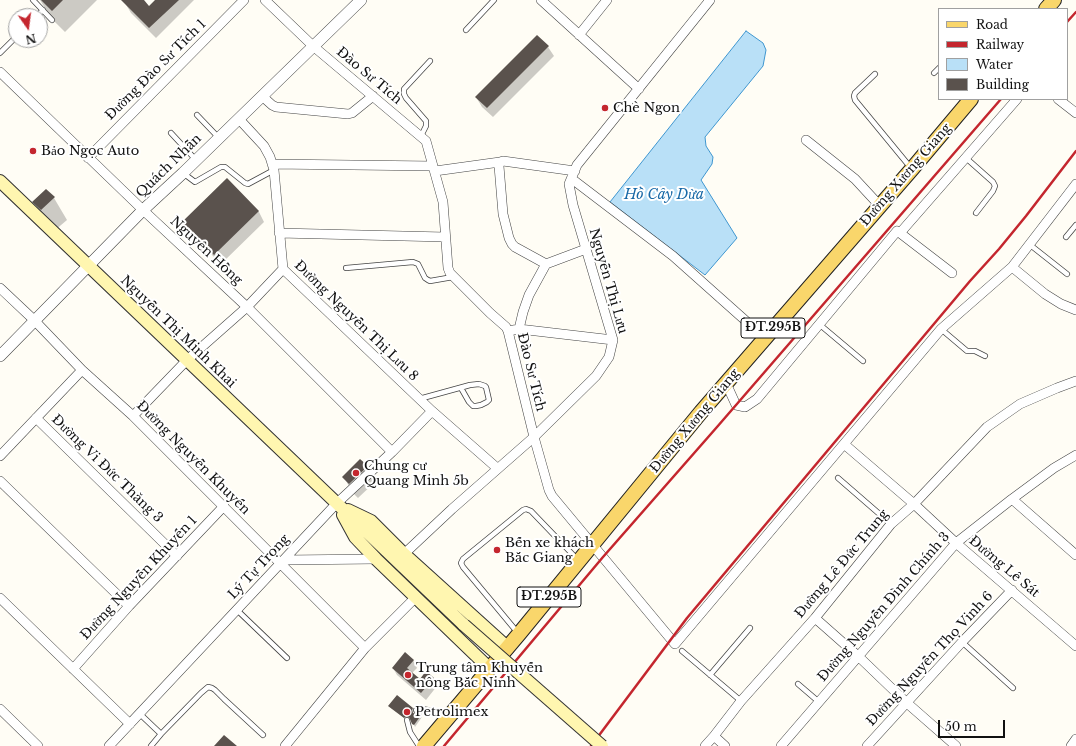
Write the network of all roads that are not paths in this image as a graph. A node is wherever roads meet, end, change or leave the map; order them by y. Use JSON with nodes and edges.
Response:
{"nodes":[{"id":1,"x":33,"y":0,"type":"edge"},
{"id":2,"x":244,"y":0,"type":"edge"},
{"id":3,"x":265,"y":0,"type":"edge"},
{"id":4,"x":361,"y":0,"type":"edge"},
{"id":5,"x":494,"y":0,"type":"edge"},
{"id":6,"x":541,"y":0,"type":"edge"},
{"id":7,"x":607,"y":0,"type":"edge"},
{"id":8,"x":710,"y":0,"type":"edge"},
{"id":9,"x":1054,"y":0,"type":"edge"},
{"id":10,"x":41,"y":8,"type":"edge"},
{"id":11,"x":1047,"y":8,"type":"edge"},
{"id":12,"x":48,"y":16,"type":"edge"},
{"id":13,"x":52,"y":20,"type":"dead end"},
{"id":14,"x":466,"y":30,"type":"dead end"},
{"id":15,"x":579,"y":35,"type":"junction"},
{"id":16,"x":8,"y":45,"type":"edge"},
{"id":17,"x":313,"y":46,"type":"junction"},
{"id":18,"x":0,"y":53,"type":"edge"},
{"id":19,"x":430,"y":61,"type":"dead end"},
{"id":20,"x":938,"y":69,"type":"edge"},
{"id":21,"x":0,"y":72,"type":"edge"},
{"id":22,"x":934,"y":73,"type":"dead end"},
{"id":23,"x":875,"y":74,"type":"dead end"},
{"id":24,"x":639,"y":89,"type":"junction"},
{"id":25,"x":262,"y":96,"type":"junction"},
{"id":26,"x":373,"y":96,"type":"junction"},
{"id":27,"x":970,"y":100,"type":"edge"},
{"id":28,"x":1016,"y":100,"type":"edge"},
{"id":29,"x":1059,"y":100,"type":"edge"},
{"id":30,"x":1076,"y":113,"type":"edge"},
{"id":31,"x":197,"y":115,"type":"dead end"},
{"id":32,"x":239,"y":119,"type":"junction"},
{"id":33,"x":171,"y":133,"type":"dead end"},
{"id":34,"x":421,"y":136,"type":"junction"},
{"id":35,"x":219,"y":138,"type":"junction"},
{"id":36,"x":806,"y":140,"type":"dead end"},
{"id":37,"x":88,"y":158,"type":"junction"},
{"id":38,"x":966,"y":158,"type":"junction"},
{"id":39,"x":196,"y":160,"type":"junction"},
{"id":40,"x":500,"y":162,"type":"junction"},
{"id":41,"x":273,"y":167,"type":"junction"},
{"id":42,"x":434,"y":169,"type":"junction"},
{"id":43,"x":912,"y":169,"type":"junction"},
{"id":44,"x":183,"y":173,"type":"junction"},
{"id":45,"x":573,"y":175,"type":"junction"},
{"id":46,"x":0,"y":181,"type":"edge"},
{"id":47,"x":1076,"y":184,"type":"edge"},
{"id":48,"x":880,"y":206,"type":"junction"},
{"id":49,"x":143,"y":210,"type":"junction"},
{"id":50,"x":976,"y":213,"type":"dead end"},
{"id":51,"x":1076,"y":224,"type":"edge"},
{"id":52,"x":279,"y":233,"type":"junction"},
{"id":53,"x":900,"y":233,"type":"junction"},
{"id":54,"x":445,"y":237,"type":"junction"},
{"id":55,"x":1066,"y":237,"type":"dead end"},
{"id":56,"x":1029,"y":244,"type":"junction"},
{"id":57,"x":586,"y":250,"type":"junction"},
{"id":58,"x":546,"y":264,"type":"junction"},
{"id":59,"x":88,"y":266,"type":"junction"},
{"id":60,"x":1012,"y":267,"type":"junction"},
{"id":61,"x":346,"y":268,"type":"dead end"},
{"id":62,"x":283,"y":269,"type":"junction"},
{"id":63,"x":952,"y":273,"type":"dead end"},
{"id":64,"x":1067,"y":274,"type":"dead end"},
{"id":65,"x":455,"y":277,"type":"junction"},
{"id":66,"x":0,"y":288,"type":"edge"},
{"id":67,"x":247,"y":307,"type":"junction"},
{"id":68,"x":1076,"y":310,"type":"edge"},
{"id":69,"x":34,"y":320,"type":"junction"},
{"id":70,"x":819,"y":324,"type":"junction"},
{"id":71,"x":519,"y":329,"type":"junction"},
{"id":72,"x":941,"y":329,"type":"junction"},
{"id":73,"x":508,"y":331,"type":"junction"},
{"id":74,"x":765,"y":338,"type":"junction"},
{"id":75,"x":613,"y":340,"type":"junction"},
{"id":76,"x":0,"y":356,"type":"edge"},
{"id":77,"x":985,"y":356,"type":"dead end"},
{"id":78,"x":187,"y":360,"type":"junction"},
{"id":79,"x":863,"y":361,"type":"dead end"},
{"id":80,"x":82,"y":370,"type":"junction"},
{"id":81,"x":1076,"y":381,"type":"edge"},
{"id":82,"x":726,"y":384,"type":"junction"},
{"id":83,"x":461,"y":388,"type":"junction"},
{"id":84,"x":419,"y":399,"type":"junction"},
{"id":85,"x":432,"y":412,"type":"junction"},
{"id":86,"x":133,"y":416,"type":"junction"},
{"id":87,"x":36,"y":418,"type":"junction"},
{"id":88,"x":534,"y":437,"type":"junction"},
{"id":89,"x":844,"y":444,"type":"junction"},
{"id":90,"x":392,"y":452,"type":"junction"},
{"id":91,"x":1076,"y":455,"type":"edge"},
{"id":92,"x":0,"y":456,"type":"edge"},
{"id":93,"x":497,"y":468,"type":"junction"},
{"id":94,"x":838,"y":478,"type":"dead end"},
{"id":95,"x":0,"y":481,"type":"edge"},
{"id":96,"x":1012,"y":499,"type":"junction"},
{"id":97,"x":336,"y":504,"type":"junction"},
{"id":98,"x":914,"y":504,"type":"junction"},
{"id":99,"x":224,"y":506,"type":"junction"},
{"id":100,"x":891,"y":524,"type":"junction"},
{"id":101,"x":956,"y":543,"type":"junction"},
{"id":102,"x":592,"y":545,"type":"junction"},
{"id":103,"x":404,"y":554,"type":"junction"},
{"id":104,"x":1076,"y":555,"type":"edge"},
{"id":105,"x":177,"y":556,"type":"junction"},
{"id":106,"x":376,"y":559,"type":"junction"},
{"id":107,"x":282,"y":561,"type":"junction"},
{"id":108,"x":579,"y":561,"type":"junction"},
{"id":109,"x":1012,"y":590,"type":"junction"},
{"id":110,"x":416,"y":597,"type":"junction"},
{"id":111,"x":0,"y":598,"type":"edge"},
{"id":112,"x":130,"y":606,"type":"junction"},
{"id":113,"x":237,"y":610,"type":"junction"},
{"id":114,"x":815,"y":618,"type":"junction"},
{"id":115,"x":750,"y":628,"type":"dead end"},
{"id":116,"x":519,"y":634,"type":"junction"},
{"id":117,"x":962,"y":642,"type":"junction"},
{"id":118,"x":1076,"y":646,"type":"edge"},
{"id":119,"x":365,"y":648,"type":"junction"},
{"id":120,"x":508,"y":648,"type":"junction"},
{"id":121,"x":682,"y":651,"type":"dead end"},
{"id":122,"x":858,"y":656,"type":"junction"},
{"id":123,"x":287,"y":658,"type":"dead end"},
{"id":124,"x":73,"y":668,"type":"junction"},
{"id":125,"x":490,"y":669,"type":"junction"},
{"id":126,"x":710,"y":675,"type":"junction"},
{"id":127,"x":798,"y":684,"type":"dead end"},
{"id":128,"x":1013,"y":688,"type":"dead end"},
{"id":129,"x":741,"y":701,"type":"junction"},
{"id":130,"x":819,"y":702,"type":"junction"},
{"id":131,"x":907,"y":703,"type":"junction"},
{"id":132,"x":0,"y":709,"type":"edge"},
{"id":133,"x":416,"y":710,"type":"dead end"},
{"id":134,"x":140,"y":714,"type":"junction"},
{"id":135,"x":447,"y":718,"type":"junction"},
{"id":136,"x":407,"y":720,"type":"dead end"},
{"id":137,"x":130,"y":724,"type":"junction"},
{"id":138,"x":161,"y":734,"type":"junction"},
{"id":139,"x":263,"y":735,"type":"dead end"},
{"id":140,"x":714,"y":736,"type":"junction"},
{"id":141,"x":1076,"y":739,"type":"edge"},
{"id":142,"x":38,"y":746,"type":"edge"},
{"id":143,"x":109,"y":746,"type":"edge"},
{"id":144,"x":151,"y":746,"type":"edge"},
{"id":145,"x":285,"y":746,"type":"edge"},
{"id":146,"x":419,"y":746,"type":"edge"},
{"id":147,"x":424,"y":746,"type":"edge"},
{"id":148,"x":602,"y":746,"type":"edge"},
{"id":149,"x":705,"y":746,"type":"edge"},
{"id":150,"x":725,"y":746,"type":"edge"},
{"id":151,"x":781,"y":746,"type":"edge"},
{"id":152,"x":867,"y":746,"type":"edge"},
{"id":153,"x":956,"y":746,"type":"edge"},
{"id":154,"x":1071,"y":746,"type":"edge"}],
"edges":[{"from":1,"to":10,"type":"lane"},
{"from":2,"to":37,"type":"street","name":"Đường Đào Sư Tích 1"},
{"from":3,"to":17,"type":"street","name":"Đào Sư Tích"},
{"from":4,"to":17,"type":"street","name":"Quách Nhẫn"},
{"from":5,"to":14,"type":"lane"},
{"from":6,"to":15,"type":"street"},
{"from":7,"to":15,"type":"street"},
{"from":8,"to":24,"type":"street"},
{"from":9,"to":11,"type":"main road"},
{"from":12,"to":13,"type":"lane"},
{"from":15,"to":24,"type":"street"},
{"from":16,"to":18,"type":"lane"},
{"from":17,"to":25,"type":"street","name":"Quách Nhẫn"},
{"from":17,"to":26,"type":"street","name":"Đào Sư Tích"},
{"from":19,"to":34,"type":"lane"},
{"from":20,"to":22,"type":"lane"},
{"from":21,"to":37,"type":"street","name":"Nguyên Hồng"},
{"from":23,"to":43,"type":"lane"},
{"from":24,"to":45,"type":"street"},
{"from":25,"to":26,"type":"street"},
{"from":25,"to":32,"type":"street","name":"Quách Nhẫn"},
{"from":26,"to":34,"type":"street","name":"Đào Sư Tích"},
{"from":27,"to":43,"type":"main road","name":"Đường Xương Giang","number":"ĐT.295B"},
{"from":28,"to":38,"type":"street"},
{"from":29,"to":30,"type":"street"},
{"from":31,"to":35,"type":"lane"},
{"from":32,"to":35,"type":"street","name":"Quách Nhẫn"},
{"from":32,"to":41,"type":"street","name":"Đường Nguyễn Thị Lưu 8"},
{"from":33,"to":39,"type":"lane"},
{"from":34,"to":42,"type":"street","name":"Đào Sư Tích"},
{"from":35,"to":39,"type":"street","name":"Quách Nhẫn"},
{"from":36,"to":48,"type":"street"},
{"from":37,"to":49,"type":"street","name":"Nguyên Hồng"},
{"from":38,"to":50,"type":"lane"},
{"from":38,"to":53,"type":"street"},
{"from":39,"to":44,"type":"street","name":"Quách Nhẫn"},
{"from":40,"to":42,"type":"street"},
{"from":40,"to":45,"type":"street"},
{"from":40,"to":58,"type":"street"},
{"from":41,"to":42,"type":"street"},
{"from":41,"to":44,"type":"lane"},
{"from":41,"to":52,"type":"street","name":"Đường Nguyễn Thị Lưu 8"},
{"from":42,"to":54,"type":"street","name":"Đào Sư Tích"},
{"from":43,"to":48,"type":"main road","name":"Đường Xương Giang","number":"ĐT.295B"},
{"from":44,"to":49,"type":"street","name":"Quách Nhẫn"},
{"from":45,"to":57,"type":"street","name":"Nguyễn Thị Lưu"},
{"from":45,"to":74,"type":"street"},
{"from":46,"to":59,"type":"main road","name":"Nguyễn Thị Minh Khai"},
{"from":47,"to":56,"type":"street"},
{"from":48,"to":74,"type":"main road","name":"Đường Xương Giang","number":"ĐT.295B"},
{"from":49,"to":59,"type":"street","name":"Quách Nhẫn"},
{"from":49,"to":67,"type":"street","name":"Nguyên Hồng"},
{"from":51,"to":55,"type":"lane"},
{"from":52,"to":54,"type":"street"},
{"from":52,"to":62,"type":"street","name":"Đường Nguyễn Thị Lưu 8"},
{"from":53,"to":63,"type":"street"},
{"from":53,"to":70,"type":"street"},
{"from":54,"to":65,"type":"street","name":"Đào Sư Tích"},
{"from":56,"to":60,"type":"street"},
{"from":56,"to":64,"type":"lane"},
{"from":57,"to":58,"type":"street"},
{"from":57,"to":75,"type":"street","name":"Nguyễn Thị Lưu"},
{"from":58,"to":71,"type":"street"},
{"from":59,"to":69,"type":"street","name":"Quách Nhẫn"},
{"from":59,"to":78,"type":"main road","name":"Nguyễn Thị Minh Khai"},
{"from":60,"to":68,"type":"street"},
{"from":60,"to":72,"type":"street"},
{"from":61,"to":65,"type":"lane"},
{"from":62,"to":67,"type":"street"},
{"from":62,"to":84,"type":"street","name":"Đường Nguyễn Thị Lưu 8"},
{"from":65,"to":73,"type":"street","name":"Đào Sư Tích"},
{"from":66,"to":69,"type":"street","name":"Đường Nguyễn Khuyến"},
{"from":67,"to":78,"type":"street"},
{"from":67,"to":90,"type":"street","name":"Nguyên Hồng"},
{"from":69,"to":76,"type":"street","name":"Quách Nhẫn"},
{"from":69,"to":80,"type":"street","name":"Đường Nguyễn Khuyến"},
{"from":70,"to":79,"type":"lane"},
{"from":70,"to":82,"type":"street"},
{"from":71,"to":73,"type":"street"},
{"from":71,"to":75,"type":"street"},
{"from":72,"to":77,"type":"lane"},
{"from":72,"to":89,"type":"street"},
{"from":73,"to":88,"type":"street","name":"Đào Sư Tích"},
{"from":74,"to":82,"type":"main road","name":"Đường Xương Giang","number":"ĐT.295B"},
{"from":75,"to":88,"type":"street","name":"Nguyễn Thị Lưu"},
{"from":78,"to":86,"type":"street"},
{"from":78,"to":97,"type":"main road","name":"Nguyễn Thị Minh Khai"},
{"from":80,"to":86,"type":"street","name":"Đường Nguyễn Khuyến"},
{"from":80,"to":87,"type":"street"},
{"from":81,"to":98,"type":"street","name":"Đường Lê Đức Trung"},
{"from":82,"to":102,"type":"main road","name":"Đường Xương Giang","number":"ĐT.295B"},
{"from":83,"to":83,"type":"lane"},
{"from":83,"to":84,"type":"lane"},
{"from":84,"to":85,"type":"street","name":"Đường Nguyễn Thị Lưu 8"},
{"from":85,"to":90,"type":"street","name":"Lý Tự Trọng"},
{"from":85,"to":93,"type":"street","name":"Đường Nguyễn Thị Lưu 8"},
{"from":86,"to":99,"type":"street","name":"Đường Nguyễn Khuyến"},
{"from":87,"to":92,"type":"street"},
{"from":87,"to":105,"type":"street","name":"Đường Vi Đức Thăng 3"},
{"from":88,"to":93,"type":"street","name":"Nguyễn Thị Lưu"},
{"from":88,"to":102,"type":"street","name":"Đào Sư Tích"},
{"from":89,"to":98,"type":"street","name":"Đường Lê Sát"},
{"from":89,"to":102,"type":"street","name":"Đào Sư Tích"},
{"from":90,"to":97,"type":"street","name":"Lý Tự Trọng"},
{"from":91,"to":96,"type":"street","name":"Đường Nguyễn Đình Chính 3"},
{"from":93,"to":103,"type":"street","name":"Nguyễn Thị Lưu"},
{"from":94,"to":100,"type":"lane"},
{"from":95,"to":112,"type":"street"},
{"from":96,"to":101,"type":"street","name":"Đường Nguyễn Đình Chính 3"},
{"from":96,"to":104,"type":"street"},
{"from":97,"to":103,"type":"main road"},
{"from":97,"to":106,"type":"main road"},
{"from":97,"to":107,"type":"street","name":"Lý Tự Trọng"},
{"from":97,"to":148,"type":"main road","name":"Nguyễn Thị Minh Khai","bridge":true},
{"from":98,"to":100,"type":"street","name":"Đường Lê Đức Trung"},
{"from":98,"to":101,"type":"street","name":"Đường Lê Sát"},
{"from":99,"to":105,"type":"street","name":"Đường Nguyễn Khuyến 1"},
{"from":99,"to":107,"type":"street","name":"Đường Nguyễn Khuyến"},
{"from":100,"to":114,"type":"street","name":"Đường Lê Đức Trung"},
{"from":101,"to":109,"type":"street","name":"Đường Lê Sát"},
{"from":101,"to":122,"type":"street","name":"Đường Nguyễn Đình Chính 3"},
{"from":102,"to":108,"type":"main road","name":"Đường Xương Giang","number":"ĐT.295B"},
{"from":103,"to":120,"type":"main road"},
{"from":105,"to":112,"type":"street","name":"Đường Nguyễn Khuyến 1"},
{"from":106,"to":107,"type":"street"},
{"from":106,"to":110,"type":"main road"},
{"from":107,"to":113,"type":"street","name":"Lý Tự Trọng"},
{"from":107,"to":119,"type":"street","name":"Đường Nguyễn Khuyến"},
{"from":108,"to":116,"type":"main road","name":"Đường Xương Giang","number":"ĐT.295B"},
{"from":108,"to":116,"type":"lane"},
{"from":109,"to":117,"type":"street","name":"Đường Nguyễn Thọ Vinh 6"},
{"from":109,"to":118,"type":"street","name":"Đường Lê Sát"},
{"from":110,"to":119,"type":"street"},
{"from":110,"to":125,"type":"main road"},
{"from":111,"to":124,"type":"street"},
{"from":112,"to":124,"type":"street","name":"Đường Nguyễn Khuyến 1"},
{"from":113,"to":123,"type":"lane"},
{"from":113,"to":134,"type":"street","name":"Lý Tự Trọng"},
{"from":114,"to":122,"type":"street"},
{"from":114,"to":129,"type":"street","name":"Đường Lê Đức Trung"},
{"from":115,"to":126,"type":"lane"},
{"from":116,"to":120,"type":"main road","name":"Đường Xương Giang","number":"ĐT.295B"},
{"from":117,"to":128,"type":"lane"},
{"from":117,"to":131,"type":"street","name":"Đường Nguyễn Thọ Vinh 6"},
{"from":119,"to":145,"type":"street"},
{"from":120,"to":125,"type":"main road","name":"Đường Xương Giang","number":"ĐT.295B"},
{"from":121,"to":126,"type":"lane"},
{"from":122,"to":130,"type":"street","name":"Đường Nguyễn Đình Chính 3"},
{"from":122,"to":131,"type":"street"},
{"from":124,"to":137,"type":"street"},
{"from":125,"to":135,"type":"main road","name":"Đường Xương Giang","number":"ĐT.295B"},
{"from":126,"to":129,"type":"lane"},
{"from":127,"to":130,"type":"lane"},
{"from":129,"to":140,"type":"street","name":"Đường Lê Đức Trung"},
{"from":130,"to":151,"type":"street","name":"Đường Nguyễn Đình Chính 3"},
{"from":131,"to":152,"type":"street","name":"Đường Nguyễn Thọ Vinh 6"},
{"from":131,"to":153,"type":"street"},
{"from":132,"to":142,"type":"street"},
{"from":133,"to":135,"type":"lane"},
{"from":134,"to":137,"type":"street","name":"Lý Tự Trọng"},
{"from":134,"to":138,"type":"lane"},
{"from":135,"to":147,"type":"main road","name":"Đường Xương Giang","number":"ĐT.295B"},
{"from":136,"to":146,"type":"lane"},
{"from":137,"to":143,"type":"street","name":"Lý Tự Trọng"},
{"from":138,"to":139,"type":"lane"},
{"from":138,"to":144,"type":"lane"},
{"from":140,"to":149,"type":"street","name":"Đường Lê Đức Trung"},
{"from":140,"to":150,"type":"street"},
{"from":141,"to":154,"type":"street"}]}
